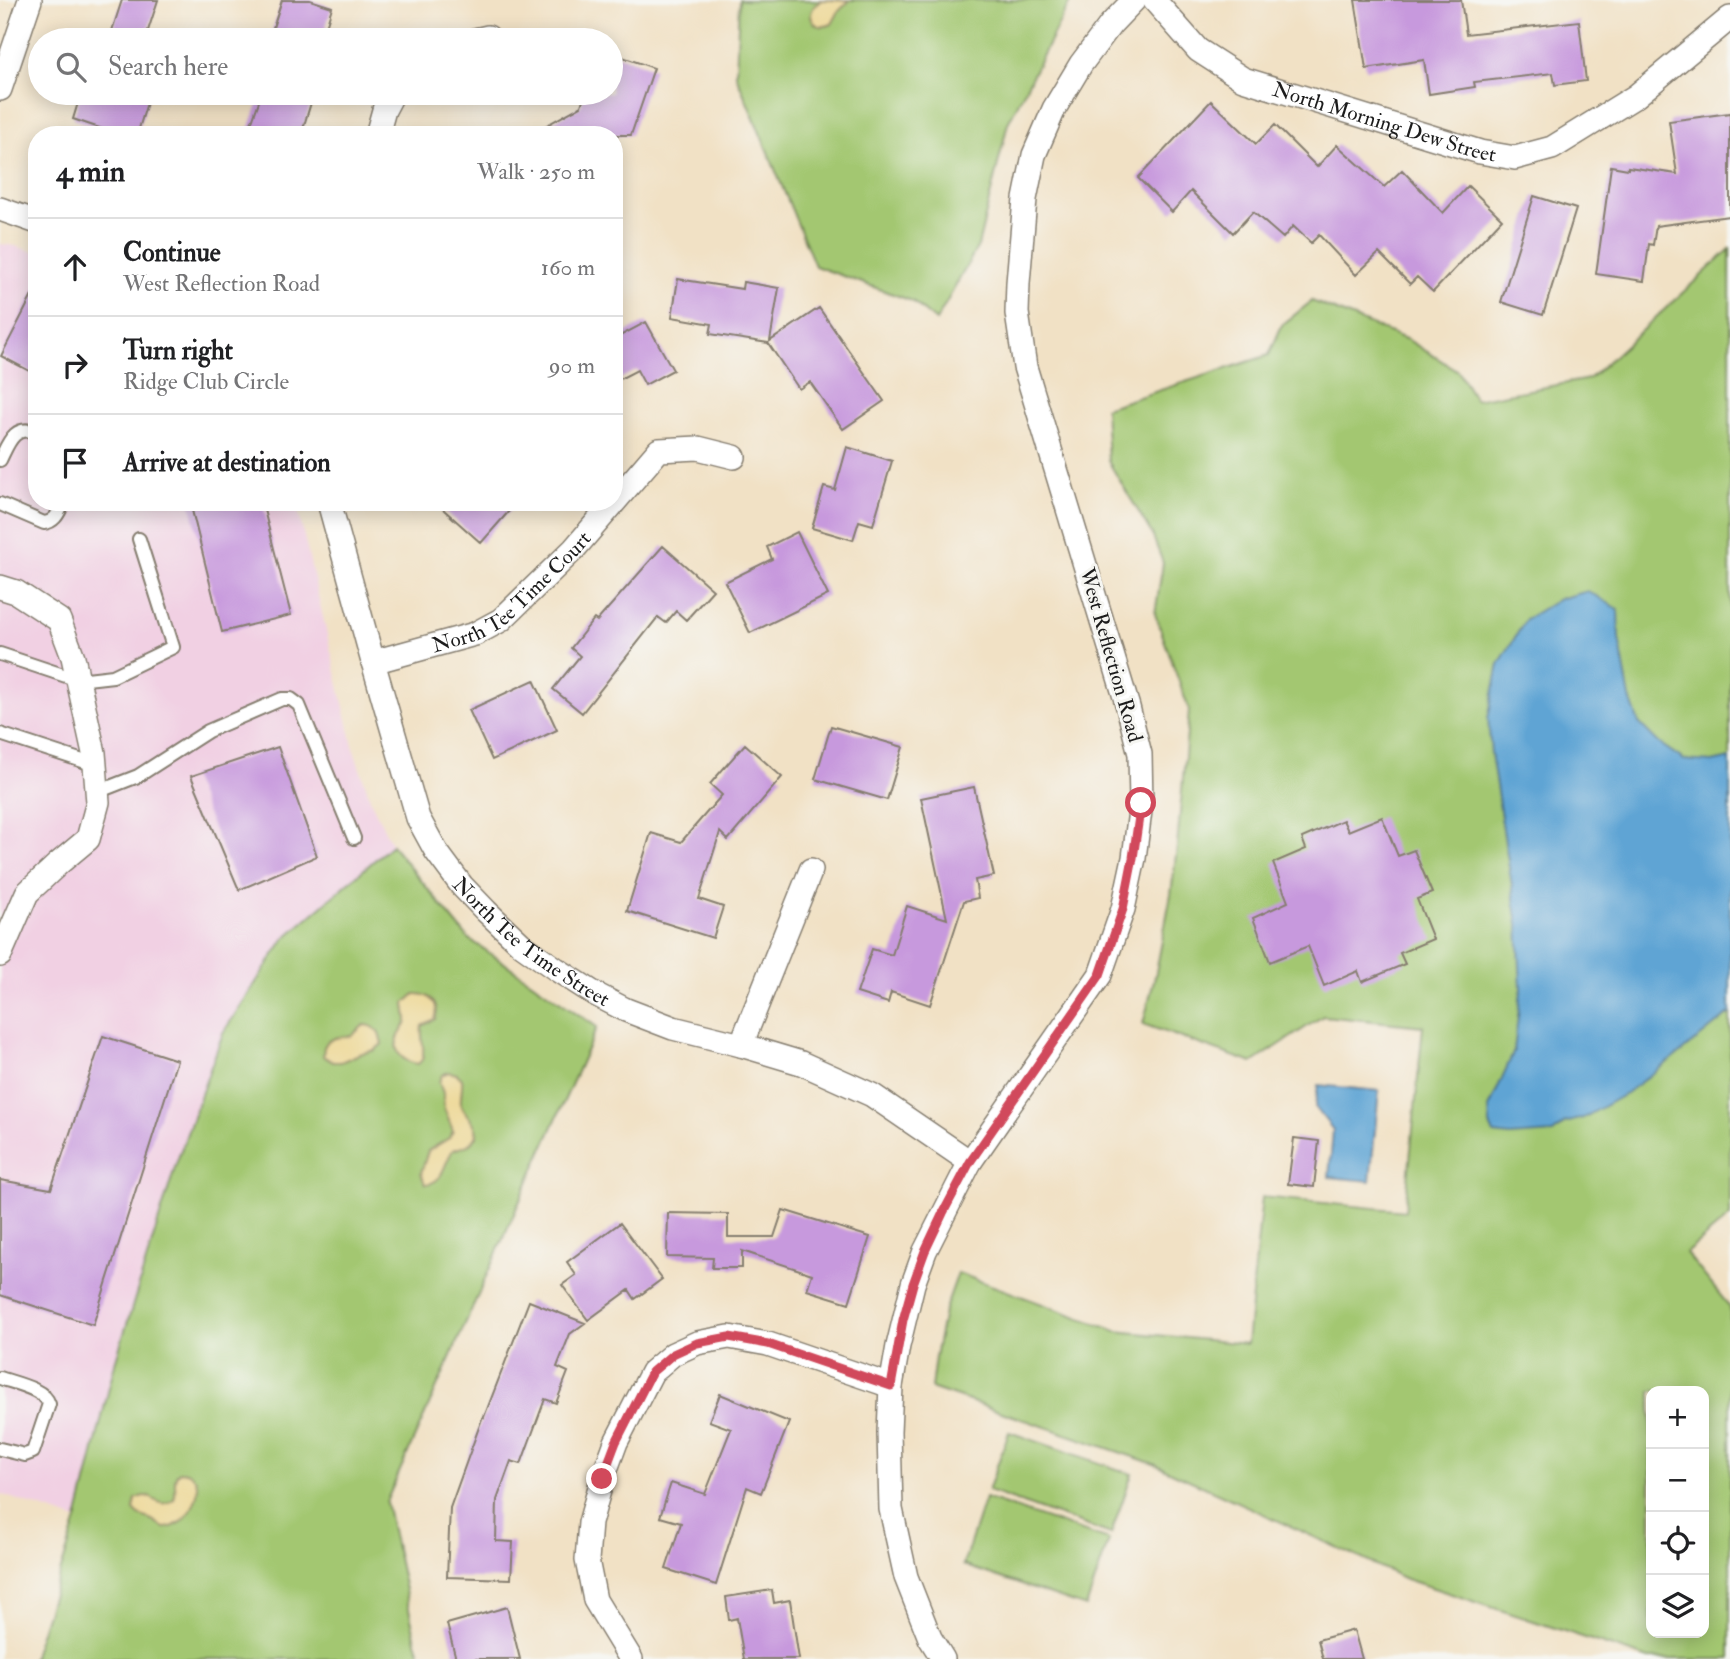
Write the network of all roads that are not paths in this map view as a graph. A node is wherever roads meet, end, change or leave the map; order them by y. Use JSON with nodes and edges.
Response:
{"nodes":[{"id":1,"x":30,"y":0,"type":"edge"},
{"id":2,"x":1135,"y":0,"type":"edge"},
{"id":3,"x":1154,"y":0,"type":"edge"},
{"id":4,"x":1730,"y":18,"type":"edge"},
{"id":5,"x":0,"y":89,"type":"edge"},
{"id":6,"x":387,"y":105,"type":"edge"},
{"id":7,"x":380,"y":126,"type":"edge"},
{"id":8,"x":0,"y":209,"type":"edge"},
{"id":9,"x":28,"y":219,"type":"edge"},
{"id":10,"x":28,"y":430,"type":"edge"},
{"id":11,"x":734,"y":457,"type":"dead end"},
{"id":12,"x":0,"y":460,"type":"edge"},
{"id":13,"x":623,"y":492,"type":"edge"},
{"id":14,"x":0,"y":504,"type":"edge"},
{"id":15,"x":60,"y":511,"type":"edge"},
{"id":16,"x":331,"y":511,"type":"edge"},
{"id":17,"x":607,"y":511,"type":"edge"},
{"id":18,"x":139,"y":539,"type":"dead end"},
{"id":19,"x":0,"y":587,"type":"edge"},
{"id":20,"x":0,"y":654,"type":"edge"},
{"id":21,"x":373,"y":662,"type":"junction"},
{"id":22,"x":78,"y":680,"type":"junction"},
{"id":23,"x":0,"y":734,"type":"edge"},
{"id":24,"x":95,"y":765,"type":"junction"},
{"id":25,"x":97,"y":792,"type":"junction"},
{"id":26,"x":354,"y":838,"type":"dead end"},
{"id":27,"x":811,"y":870,"type":"dead end"},
{"id":28,"x":0,"y":955,"type":"edge"},
{"id":29,"x":741,"y":1045,"type":"junction"},
{"id":30,"x":970,"y":1162,"type":"junction"},
{"id":31,"x":0,"y":1378,"type":"edge"},
{"id":32,"x":891,"y":1386,"type":"junction"},
{"id":33,"x":0,"y":1449,"type":"edge"},
{"id":34,"x":631,"y":1659,"type":"edge"},
{"id":35,"x":943,"y":1659,"type":"edge"}],
"edges":[{"from":1,"to":5,"type":"street"},
{"from":2,"to":30,"type":"street","name":"West Reflection Road"},
{"from":3,"to":4,"type":"street","name":"North Morning Dew Street"},
{"from":6,"to":7,"type":"street"},
{"from":8,"to":9,"type":"street"},
{"from":10,"to":12,"type":"lane"},
{"from":11,"to":13,"type":"street","name":"North Tee Time Court"},
{"from":14,"to":15,"type":"lane"},
{"from":16,"to":21,"type":"street","name":"North Tee Time Street"},
{"from":17,"to":21,"type":"street","name":"North Tee Time Court"},
{"from":18,"to":22,"type":"lane"},
{"from":19,"to":22,"type":"street"},
{"from":20,"to":22,"type":"lane"},
{"from":21,"to":29,"type":"street","name":"North Tee Time Street"},
{"from":22,"to":24,"type":"street"},
{"from":23,"to":24,"type":"lane"},
{"from":24,"to":25,"type":"street"},
{"from":25,"to":26,"type":"lane"},
{"from":25,"to":28,"type":"street"},
{"from":27,"to":29,"type":"street"},
{"from":29,"to":30,"type":"street","name":"North Tee Time Street"},
{"from":30,"to":32,"type":"street","name":"West Reflection Road"},
{"from":31,"to":33,"type":"lane"},
{"from":32,"to":34,"type":"street"},
{"from":32,"to":35,"type":"street","name":"West Reflection Road"}]}
